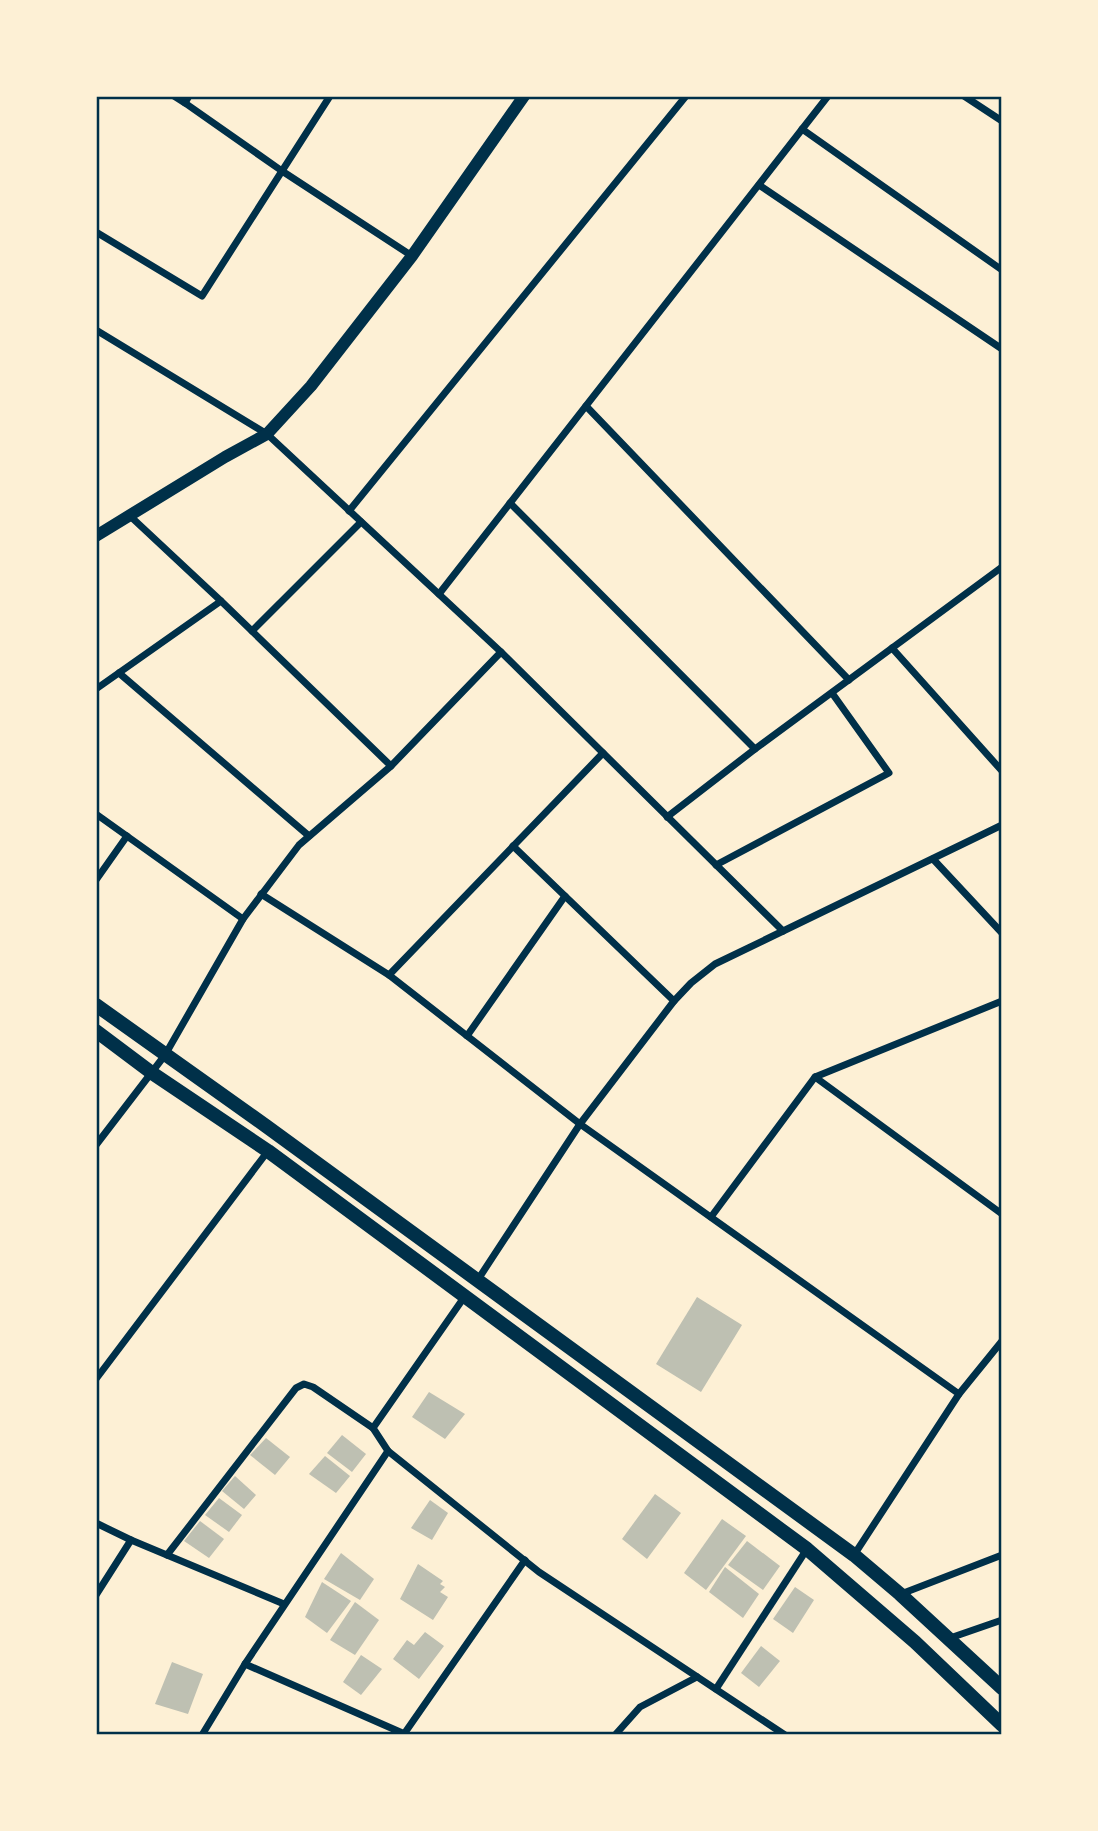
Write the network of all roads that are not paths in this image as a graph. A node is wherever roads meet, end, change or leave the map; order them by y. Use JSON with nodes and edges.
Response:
{"nodes":[{"id":1,"x":174,"y":96,"type":"edge"},
{"id":2,"x":330,"y":96,"type":"edge"},
{"id":3,"x":524,"y":96,"type":"edge"},
{"id":4,"x":687,"y":96,"type":"edge"},
{"id":5,"x":828,"y":96,"type":"edge"},
{"id":6,"x":964,"y":96,"type":"edge"},
{"id":7,"x":187,"y":100,"type":"edge"},
{"id":8,"x":1002,"y":121,"type":"edge"},
{"id":9,"x":803,"y":129,"type":"junction"},
{"id":10,"x":282,"y":170,"type":"junction"},
{"id":11,"x":759,"y":185,"type":"junction"},
{"id":12,"x":96,"y":232,"type":"edge"},
{"id":13,"x":411,"y":256,"type":"junction"},
{"id":14,"x":1002,"y":270,"type":"edge"},
{"id":15,"x":96,"y":330,"type":"edge"},
{"id":16,"x":1002,"y":349,"type":"edge"},
{"id":17,"x":586,"y":406,"type":"junction"},
{"id":18,"x":267,"y":434,"type":"junction"},
{"id":19,"x":510,"y":503,"type":"junction"},
{"id":20,"x":349,"y":511,"type":"junction"},
{"id":21,"x":128,"y":515,"type":"junction"},
{"id":22,"x":361,"y":522,"type":"junction"},
{"id":23,"x":96,"y":536,"type":"edge"},
{"id":24,"x":1002,"y":567,"type":"edge"},
{"id":25,"x":439,"y":594,"type":"junction"},
{"id":26,"x":221,"y":601,"type":"junction"},
{"id":27,"x":253,"y":631,"type":"junction"},
{"id":28,"x":892,"y":648,"type":"junction"},
{"id":29,"x":501,"y":652,"type":"junction"},
{"id":30,"x":119,"y":673,"type":"junction"},
{"id":31,"x":849,"y":680,"type":"junction"},
{"id":32,"x":96,"y":689,"type":"edge"},
{"id":33,"x":832,"y":692,"type":"junction"},
{"id":34,"x":755,"y":749,"type":"junction"},
{"id":35,"x":603,"y":753,"type":"junction"},
{"id":36,"x":391,"y":766,"type":"junction"},
{"id":37,"x":1002,"y":771,"type":"edge"},
{"id":38,"x":96,"y":814,"type":"edge"},
{"id":39,"x":667,"y":817,"type":"junction"},
{"id":40,"x":1002,"y":825,"type":"edge"},
{"id":41,"x":127,"y":836,"type":"junction"},
{"id":42,"x":309,"y":836,"type":"junction"},
{"id":43,"x":513,"y":846,"type":"junction"},
{"id":44,"x":933,"y":859,"type":"junction"},
{"id":45,"x":716,"y":865,"type":"junction"},
{"id":46,"x":96,"y":880,"type":"edge"},
{"id":47,"x":261,"y":894,"type":"junction"},
{"id":48,"x":565,"y":896,"type":"junction"},
{"id":49,"x":243,"y":919,"type":"junction"},
{"id":50,"x":783,"y":931,"type":"junction"},
{"id":51,"x":1002,"y":933,"type":"edge"},
{"id":52,"x":389,"y":975,"type":"junction"},
{"id":53,"x":674,"y":1001,"type":"junction"},
{"id":54,"x":1002,"y":1001,"type":"edge"},
{"id":55,"x":96,"y":1005,"type":"edge"},
{"id":56,"x":96,"y":1031,"type":"edge"},
{"id":57,"x":467,"y":1036,"type":"junction"},
{"id":58,"x":165,"y":1055,"type":"junction"},
{"id":59,"x":152,"y":1073,"type":"junction"},
{"id":60,"x":815,"y":1077,"type":"junction"},
{"id":61,"x":580,"y":1124,"type":"junction"},
{"id":62,"x":96,"y":1145,"type":"edge"},
{"id":63,"x":268,"y":1151,"type":"junction"},
{"id":64,"x":1002,"y":1214,"type":"edge"},
{"id":65,"x":711,"y":1217,"type":"junction"},
{"id":66,"x":477,"y":1281,"type":"junction"},
{"id":67,"x":465,"y":1296,"type":"junction"},
{"id":68,"x":1002,"y":1342,"type":"edge"},
{"id":69,"x":96,"y":1379,"type":"edge"},
{"id":70,"x":959,"y":1394,"type":"junction"},
{"id":71,"x":373,"y":1428,"type":"junction"},
{"id":72,"x":388,"y":1451,"type":"junction"},
{"id":73,"x":96,"y":1523,"type":"edge"},
{"id":74,"x":131,"y":1540,"type":"junction"},
{"id":75,"x":807,"y":1549,"type":"junction"},
{"id":76,"x":167,"y":1555,"type":"junction"},
{"id":77,"x":854,"y":1555,"type":"junction"},
{"id":78,"x":1002,"y":1555,"type":"edge"},
{"id":79,"x":525,"y":1560,"type":"junction"},
{"id":80,"x":900,"y":1594,"type":"junction"},
{"id":81,"x":96,"y":1595,"type":"edge"},
{"id":82,"x":285,"y":1604,"type":"junction"},
{"id":83,"x":1002,"y":1620,"type":"edge"},
{"id":84,"x":949,"y":1639,"type":"junction"},
{"id":85,"x":245,"y":1664,"type":"junction"},
{"id":86,"x":697,"y":1677,"type":"junction"},
{"id":87,"x":1002,"y":1688,"type":"edge"},
{"id":88,"x":716,"y":1689,"type":"junction"},
{"id":89,"x":1002,"y":1725,"type":"edge"},
{"id":90,"x":406,"y":1734,"type":"edge"},
{"id":91,"x":202,"y":1735,"type":"edge"},
{"id":92,"x":615,"y":1735,"type":"edge"},
{"id":93,"x":785,"y":1735,"type":"edge"}],
"edges":[{"from":1,"to":7,"type":"street"},
{"from":2,"to":10,"type":"street"},
{"from":3,"to":13,"type":"street"},
{"from":4,"to":20,"type":"street"},
{"from":5,"to":9,"type":"street"},
{"from":6,"to":8,"type":"street"},
{"from":7,"to":10,"type":"street"},
{"from":9,"to":11,"type":"street"},
{"from":9,"to":14,"type":"street"},
{"from":10,"to":12,"type":"street"},
{"from":10,"to":13,"type":"street"},
{"from":11,"to":16,"type":"street"},
{"from":11,"to":17,"type":"street"},
{"from":13,"to":18,"type":"street"},
{"from":15,"to":18,"type":"street"},
{"from":17,"to":19,"type":"street"},
{"from":17,"to":31,"type":"street"},
{"from":18,"to":20,"type":"street"},
{"from":18,"to":21,"type":"street"},
{"from":19,"to":25,"type":"street"},
{"from":19,"to":34,"type":"street"},
{"from":20,"to":22,"type":"street"},
{"from":21,"to":23,"type":"street"},
{"from":21,"to":26,"type":"street"},
{"from":22,"to":25,"type":"street"},
{"from":22,"to":27,"type":"street"},
{"from":24,"to":28,"type":"street"},
{"from":25,"to":29,"type":"street"},
{"from":26,"to":27,"type":"street"},
{"from":26,"to":30,"type":"street"},
{"from":27,"to":36,"type":"street"},
{"from":28,"to":31,"type":"street"},
{"from":28,"to":37,"type":"street"},
{"from":29,"to":35,"type":"street"},
{"from":29,"to":36,"type":"street"},
{"from":30,"to":32,"type":"street"},
{"from":30,"to":42,"type":"street"},
{"from":31,"to":33,"type":"street"},
{"from":33,"to":34,"type":"street"},
{"from":33,"to":45,"type":"street"},
{"from":34,"to":39,"type":"street"},
{"from":35,"to":39,"type":"street"},
{"from":35,"to":43,"type":"street"},
{"from":36,"to":42,"type":"street"},
{"from":38,"to":41,"type":"street"},
{"from":39,"to":45,"type":"street"},
{"from":40,"to":44,"type":"street"},
{"from":41,"to":46,"type":"street"},
{"from":41,"to":49,"type":"street"},
{"from":42,"to":47,"type":"street"},
{"from":43,"to":48,"type":"street"},
{"from":43,"to":52,"type":"street"},
{"from":44,"to":50,"type":"street"},
{"from":44,"to":51,"type":"street"},
{"from":45,"to":50,"type":"street"},
{"from":47,"to":49,"type":"street"},
{"from":47,"to":52,"type":"street"},
{"from":48,"to":53,"type":"street"},
{"from":48,"to":57,"type":"street"},
{"from":49,"to":58,"type":"street"},
{"from":50,"to":53,"type":"street"},
{"from":52,"to":57,"type":"street"},
{"from":53,"to":61,"type":"street"},
{"from":54,"to":60,"type":"street"},
{"from":55,"to":58,"type":"main road"},
{"from":56,"to":59,"type":"main road"},
{"from":57,"to":61,"type":"street"},
{"from":58,"to":59,"type":"street"},
{"from":58,"to":66,"type":"main road"},
{"from":59,"to":62,"type":"street"},
{"from":59,"to":63,"type":"main road"},
{"from":60,"to":64,"type":"street"},
{"from":60,"to":65,"type":"street"},
{"from":61,"to":65,"type":"street"},
{"from":61,"to":66,"type":"street"},
{"from":63,"to":67,"type":"main road"},
{"from":63,"to":69,"type":"street"},
{"from":65,"to":70,"type":"street"},
{"from":66,"to":77,"type":"main road"},
{"from":67,"to":71,"type":"street"},
{"from":67,"to":75,"type":"main road"},
{"from":68,"to":70,"type":"street"},
{"from":70,"to":77,"type":"street"},
{"from":71,"to":72,"type":"street"},
{"from":71,"to":76,"type":"street"},
{"from":72,"to":79,"type":"street"},
{"from":72,"to":82,"type":"street"},
{"from":73,"to":74,"type":"street"},
{"from":74,"to":76,"type":"street"},
{"from":74,"to":81,"type":"street"},
{"from":75,"to":88,"type":"street"},
{"from":75,"to":89,"type":"main road"},
{"from":76,"to":82,"type":"street"},
{"from":77,"to":80,"type":"main road"},
{"from":78,"to":80,"type":"street"},
{"from":79,"to":86,"type":"street"},
{"from":79,"to":90,"type":"street"},
{"from":80,"to":84,"type":"main road"},
{"from":82,"to":85,"type":"street"},
{"from":83,"to":84,"type":"street"},
{"from":84,"to":87,"type":"main road"},
{"from":85,"to":90,"type":"street"},
{"from":85,"to":91,"type":"street"},
{"from":86,"to":88,"type":"street"},
{"from":86,"to":92,"type":"street"},
{"from":88,"to":93,"type":"street"}]}
